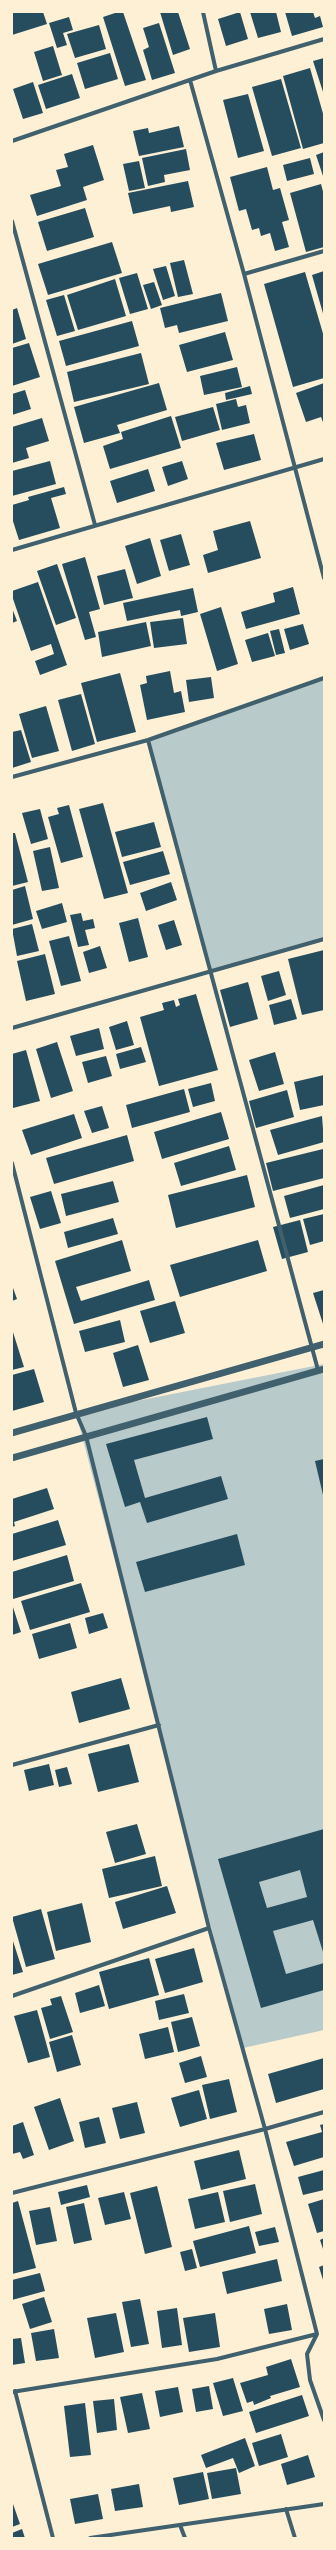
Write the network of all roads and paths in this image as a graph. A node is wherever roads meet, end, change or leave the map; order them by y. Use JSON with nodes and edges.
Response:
{"nodes":[{"id":1,"x":204,"y":12,"type":"edge"},
{"id":2,"x":324,"y":39,"type":"edge"},
{"id":3,"x":216,"y":71,"type":"junction"},
{"id":4,"x":190,"y":80,"type":"junction"},
{"id":5,"x":12,"y":141,"type":"edge"},
{"id":6,"x":12,"y":221,"type":"edge"},
{"id":7,"x":324,"y":251,"type":"edge"},
{"id":8,"x":244,"y":274,"type":"junction"},
{"id":9,"x":324,"y":459,"type":"edge"},
{"id":10,"x":295,"y":468,"type":"junction"},
{"id":11,"x":95,"y":525,"type":"junction"},
{"id":12,"x":12,"y":550,"type":"edge"},
{"id":13,"x":324,"y":578,"type":"edge"},
{"id":14,"x":324,"y":678,"type":"edge"},
{"id":15,"x":148,"y":740,"type":"junction"},
{"id":16,"x":12,"y":777,"type":"edge"},
{"id":17,"x":324,"y":940,"type":"edge"},
{"id":18,"x":211,"y":972,"type":"junction"},
{"id":19,"x":12,"y":1028,"type":"edge"},
{"id":20,"x":12,"y":1163,"type":"edge"},
{"id":21,"x":324,"y":1344,"type":"edge"},
{"id":22,"x":311,"y":1348,"type":"junction"},
{"id":23,"x":321,"y":1370,"type":"edge"},
{"id":24,"x":76,"y":1413,"type":"junction"},
{"id":25,"x":12,"y":1433,"type":"edge"},
{"id":26,"x":86,"y":1436,"type":"junction"},
{"id":27,"x":12,"y":1458,"type":"edge"},
{"id":28,"x":159,"y":1725,"type":"junction"},
{"id":29,"x":12,"y":1765,"type":"edge"},
{"id":30,"x":209,"y":1928,"type":"junction"},
{"id":31,"x":12,"y":1996,"type":"edge"},
{"id":32,"x":324,"y":2112,"type":"edge"},
{"id":33,"x":265,"y":2129,"type":"junction"},
{"id":34,"x":12,"y":2193,"type":"edge"},
{"id":35,"x":317,"y":2334,"type":"junction"},
{"id":36,"x":14,"y":2392,"type":"edge"},
{"id":37,"x":324,"y":2420,"type":"edge"},
{"id":38,"x":324,"y":2504,"type":"edge"},
{"id":39,"x":286,"y":2510,"type":"junction"},
{"id":40,"x":180,"y":2525,"type":"junction"},
{"id":41,"x":53,"y":2538,"type":"edge"},
{"id":42,"x":90,"y":2538,"type":"edge"},
{"id":43,"x":185,"y":2538,"type":"edge"},
{"id":44,"x":295,"y":2538,"type":"edge"}],
"edges":[{"from":1,"to":3,"type":"street"},
{"from":2,"to":3,"type":"street"},
{"from":3,"to":4,"type":"street"},
{"from":4,"to":5,"type":"street"},
{"from":4,"to":8,"type":"street"},
{"from":6,"to":11,"type":"street"},
{"from":7,"to":8,"type":"street"},
{"from":8,"to":10,"type":"street"},
{"from":9,"to":10,"type":"street"},
{"from":10,"to":11,"type":"street"},
{"from":10,"to":13,"type":"street"},
{"from":11,"to":12,"type":"street"},
{"from":14,"to":15,"type":"street"},
{"from":15,"to":16,"type":"street"},
{"from":15,"to":18,"type":"street"},
{"from":17,"to":18,"type":"street"},
{"from":18,"to":19,"type":"street"},
{"from":18,"to":22,"type":"street"},
{"from":20,"to":24,"type":"street"},
{"from":21,"to":22,"type":"street"},
{"from":22,"to":23,"type":"street"},
{"from":22,"to":24,"type":"street"},
{"from":23,"to":26,"type":"street"},
{"from":24,"to":25,"type":"street"},
{"from":24,"to":26,"type":"street"},
{"from":26,"to":27,"type":"street"},
{"from":26,"to":28,"type":"street"},
{"from":28,"to":29,"type":"street"},
{"from":28,"to":30,"type":"street"},
{"from":30,"to":31,"type":"street"},
{"from":30,"to":33,"type":"street"},
{"from":32,"to":33,"type":"street"},
{"from":33,"to":34,"type":"street"},
{"from":33,"to":35,"type":"street"},
{"from":35,"to":36,"type":"street"},
{"from":35,"to":37,"type":"street"},
{"from":36,"to":41,"type":"street"},
{"from":38,"to":39,"type":"street"},
{"from":39,"to":40,"type":"street"},
{"from":39,"to":44,"type":"street"},
{"from":40,"to":42,"type":"street"},
{"from":40,"to":43,"type":"street"}]}
